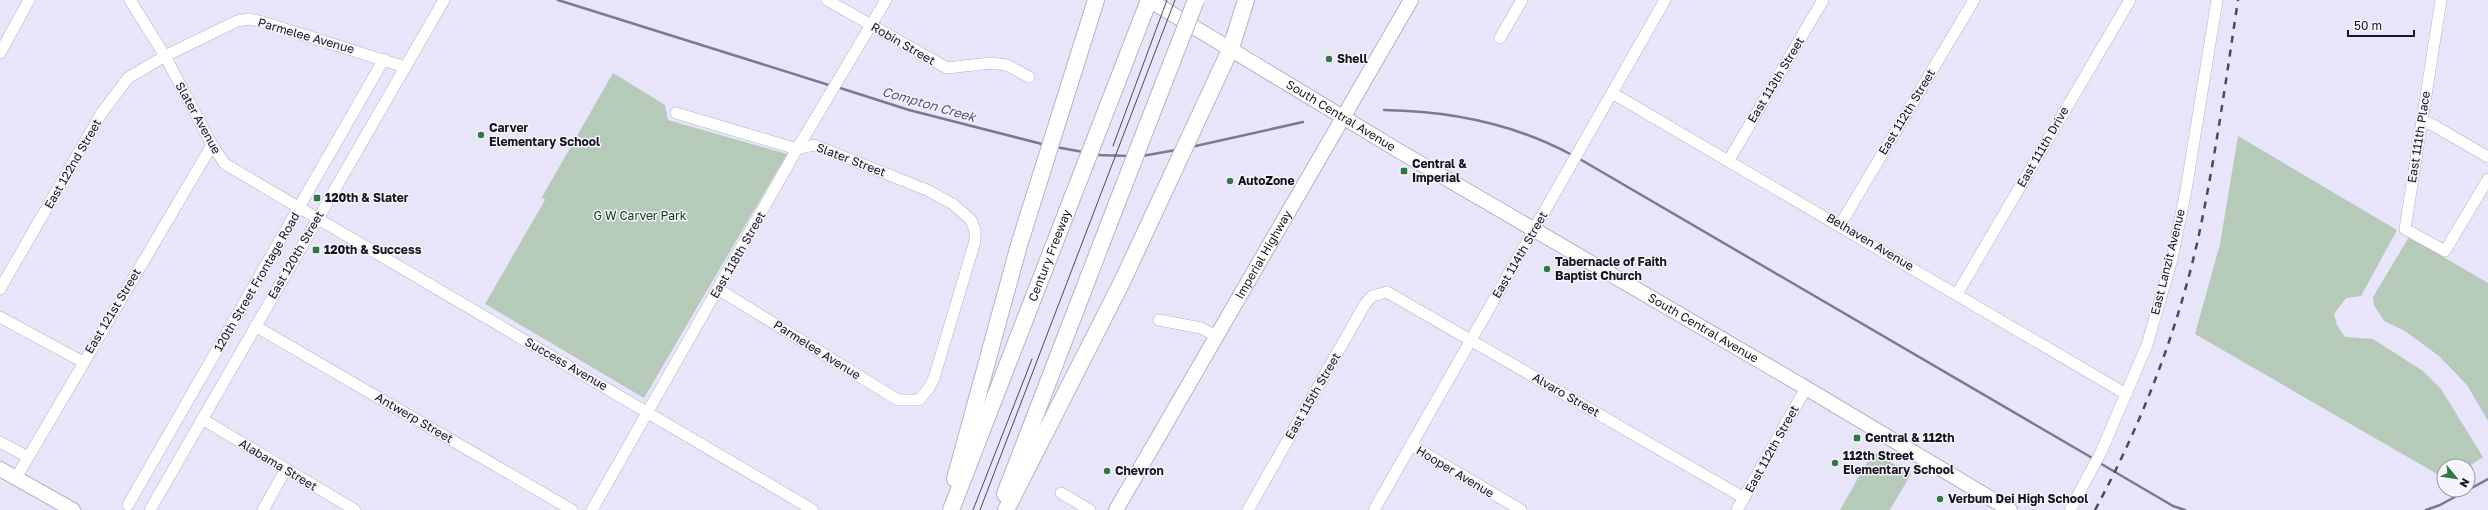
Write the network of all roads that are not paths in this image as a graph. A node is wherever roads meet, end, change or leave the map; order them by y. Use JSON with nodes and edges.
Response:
{"nodes":[{"id":1,"x":30,"y":0,"type":"edge"},
{"id":2,"x":130,"y":0,"type":"edge"},
{"id":3,"x":444,"y":0,"type":"edge"},
{"id":4,"x":827,"y":0,"type":"edge"},
{"id":5,"x":886,"y":0,"type":"edge"},
{"id":6,"x":1096,"y":0,"type":"edge"},
{"id":7,"x":1149,"y":0,"type":"edge"},
{"id":8,"x":1196,"y":0,"type":"edge"},
{"id":9,"x":1246,"y":0,"type":"edge"},
{"id":10,"x":1411,"y":0,"type":"edge"},
{"id":11,"x":1522,"y":0,"type":"edge"},
{"id":12,"x":1665,"y":0,"type":"edge"},
{"id":13,"x":1823,"y":0,"type":"edge"},
{"id":14,"x":1974,"y":0,"type":"edge"},
{"id":15,"x":2130,"y":0,"type":"edge"},
{"id":16,"x":2217,"y":0,"type":"edge"},
{"id":17,"x":2441,"y":0,"type":"edge"},
{"id":18,"x":871,"y":26,"type":"junction"},
{"id":19,"x":1500,"y":38,"type":"dead end"},
{"id":20,"x":1231,"y":48,"type":"junction"},
{"id":21,"x":0,"y":53,"type":"edge"},
{"id":22,"x":165,"y":56,"type":"junction"},
{"id":23,"x":384,"y":58,"type":"junction"},
{"id":24,"x":405,"y":67,"type":"junction"},
{"id":25,"x":1029,"y":77,"type":"dead end"},
{"id":26,"x":1612,"y":93,"type":"junction"},
{"id":27,"x":676,"y":113,"type":"dead end"},
{"id":28,"x":1343,"y":117,"type":"junction"},
{"id":29,"x":2422,"y":121,"type":"junction"},
{"id":30,"x":212,"y":145,"type":"junction"},
{"id":31,"x":797,"y":149,"type":"junction"},
{"id":32,"x":2488,"y":156,"type":"edge"},
{"id":33,"x":1729,"y":160,"type":"junction"},
{"id":34,"x":2488,"y":179,"type":"edge"},
{"id":35,"x":300,"y":208,"type":"junction"},
{"id":36,"x":318,"y":218,"type":"junction"},
{"id":37,"x":1840,"y":225,"type":"junction"},
{"id":38,"x":1534,"y":229,"type":"junction"},
{"id":39,"x":0,"y":289,"type":"edge"},
{"id":40,"x":718,"y":289,"type":"junction"},
{"id":41,"x":1387,"y":292,"type":"joint"},
{"id":42,"x":1957,"y":294,"type":"junction"},
{"id":43,"x":0,"y":317,"type":"edge"},
{"id":44,"x":1159,"y":320,"type":"dead end"},
{"id":45,"x":255,"y":326,"type":"junction"},
{"id":46,"x":1216,"y":336,"type":"junction"},
{"id":47,"x":1471,"y":340,"type":"junction"},
{"id":48,"x":83,"y":362,"type":"junction"},
{"id":49,"x":1806,"y":388,"type":"junction"},
{"id":50,"x":2126,"y":394,"type":"junction"},
{"id":51,"x":919,"y":400,"type":"joint"},
{"id":52,"x":648,"y":412,"type":"junction"},
{"id":53,"x":202,"y":419,"type":"junction"},
{"id":54,"x":0,"y":442,"type":"edge"},
{"id":55,"x":1411,"y":445,"type":"junction"},
{"id":56,"x":28,"y":457,"type":"junction"},
{"id":57,"x":0,"y":469,"type":"edge"},
{"id":58,"x":286,"y":469,"type":"junction"},
{"id":59,"x":16,"y":478,"type":"junction"},
{"id":60,"x":1061,"y":493,"type":"dead end"},
{"id":61,"x":1744,"y":498,"type":"junction"},
{"id":62,"x":128,"y":505,"type":"dead end"},
{"id":63,"x":73,"y":510,"type":"edge"},
{"id":64,"x":150,"y":510,"type":"edge"},
{"id":65,"x":263,"y":510,"type":"edge"},
{"id":66,"x":355,"y":510,"type":"edge"},
{"id":67,"x":572,"y":510,"type":"edge"},
{"id":68,"x":592,"y":510,"type":"edge"},
{"id":69,"x":814,"y":510,"type":"edge"},
{"id":70,"x":950,"y":510,"type":"edge"},
{"id":71,"x":998,"y":510,"type":"edge"},
{"id":72,"x":1006,"y":510,"type":"edge"},
{"id":73,"x":1090,"y":510,"type":"edge"},
{"id":74,"x":1116,"y":510,"type":"edge"},
{"id":75,"x":1248,"y":510,"type":"edge"},
{"id":76,"x":1374,"y":510,"type":"edge"},
{"id":77,"x":1521,"y":510,"type":"edge"},
{"id":78,"x":1737,"y":510,"type":"edge"},
{"id":79,"x":2010,"y":510,"type":"edge"},
{"id":80,"x":2070,"y":510,"type":"edge"}],
"edges":[{"from":1,"to":21,"type":"street"},
{"from":2,"to":22,"type":"street","name":"Slater Avenue"},
{"from":3,"to":24,"type":"street","name":"East 120th Street"},
{"from":4,"to":18,"type":"street","name":"Robin Street"},
{"from":5,"to":18,"type":"street","name":"East 118th Street"},
{"from":6,"to":70,"type":"highway"},
{"from":7,"to":20,"type":"main road","name":"South Central Avenue"},
{"from":7,"to":70,"type":"highway","name":"Century Freeway"},
{"from":8,"to":71,"type":"highway","bridge":true},
{"from":9,"to":20,"type":"highway"},
{"from":10,"to":28,"type":"main road","name":"Imperial Highway"},
{"from":11,"to":19,"type":"street"},
{"from":12,"to":26,"type":"street","name":"East 114th Street"},
{"from":13,"to":33,"type":"street","name":"East 113th Street"},
{"from":14,"to":37,"type":"street","name":"East 112th Street"},
{"from":15,"to":42,"type":"street","name":"East 111th Drive"},
{"from":16,"to":50,"type":"street","name":"East Lanzit Avenue"},
{"from":17,"to":29,"type":"street","name":"East 111th Place"},
{"from":18,"to":25,"type":"street","name":"Robin Street"},
{"from":18,"to":31,"type":"street","name":"East 118th Street"},
{"from":20,"to":28,"type":"main road","name":"South Central Avenue"},
{"from":20,"to":72,"type":"highway"},
{"from":22,"to":23,"type":"street","name":"Parmelee Avenue"},
{"from":22,"to":30,"type":"street","name":"Slater Avenue"},
{"from":22,"to":39,"type":"street","name":"East 122nd Street"},
{"from":23,"to":24,"type":"street","name":"Parmelee Avenue"},
{"from":23,"to":35,"type":"street","name":"120th Street Frontage Road"},
{"from":24,"to":36,"type":"street","name":"East 120th Street"},
{"from":26,"to":33,"type":"street","name":"Belhaven Avenue"},
{"from":26,"to":38,"type":"street","name":"East 114th Street"},
{"from":27,"to":31,"type":"street","name":"Slater Street"},
{"from":28,"to":38,"type":"main road","name":"South Central Avenue"},
{"from":28,"to":46,"type":"main road","name":"Imperial Highway"},
{"from":29,"to":32,"type":"street"},
{"from":29,"to":34,"type":"street","name":"East 111th Place"},
{"from":30,"to":35,"type":"street","name":"Slater Avenue"},
{"from":30,"to":48,"type":"street","name":"East 121st Street"},
{"from":31,"to":40,"type":"street","name":"East 118th Street"},
{"from":31,"to":51,"type":"street","name":"Slater Street"},
{"from":33,"to":37,"type":"street","name":"Belhaven Avenue"},
{"from":35,"to":36,"type":"street","name":"Slater Avenue"},
{"from":35,"to":62,"type":"street","name":"120th Street Frontage Road"},
{"from":36,"to":45,"type":"street","name":"East 120th Street"},
{"from":36,"to":52,"type":"street","name":"Success Avenue"},
{"from":37,"to":42,"type":"street","name":"Belhaven Avenue"},
{"from":38,"to":47,"type":"street","name":"East 114th Street"},
{"from":38,"to":49,"type":"main road","name":"South Central Avenue"},
{"from":40,"to":51,"type":"street","name":"Parmelee Avenue"},
{"from":40,"to":52,"type":"street","name":"East 118th Street"},
{"from":41,"to":47,"type":"street","name":"Alvaro Street"},
{"from":41,"to":75,"type":"street","name":"East 115th Street"},
{"from":42,"to":50,"type":"street","name":"Belhaven Avenue"},
{"from":43,"to":48,"type":"street"},
{"from":44,"to":46,"type":"street"},
{"from":45,"to":53,"type":"street","name":"East 120th Street"},
{"from":45,"to":67,"type":"street","name":"Antwerp Street"},
{"from":46,"to":74,"type":"main road","name":"Imperial Highway"},
{"from":47,"to":55,"type":"street","name":"East 114th Street"},
{"from":47,"to":61,"type":"street","name":"Alvaro Street"},
{"from":48,"to":56,"type":"street","name":"East 121st Street"},
{"from":49,"to":61,"type":"street","name":"East 112th Street"},
{"from":49,"to":79,"type":"main road","name":"South Central Avenue"},
{"from":50,"to":80,"type":"street","name":"East Lanzit Avenue"},
{"from":52,"to":68,"type":"street","name":"East 118th Street"},
{"from":52,"to":69,"type":"street","name":"Success Avenue"},
{"from":53,"to":58,"type":"street","name":"Alabama Street"},
{"from":53,"to":64,"type":"street","name":"East 120th Street"},
{"from":54,"to":56,"type":"street"},
{"from":55,"to":76,"type":"street","name":"East 114th Street"},
{"from":55,"to":77,"type":"street","name":"Hooper Avenue"},
{"from":56,"to":59,"type":"street","name":"East 121st Street"},
{"from":57,"to":59,"type":"main road"},
{"from":58,"to":65,"type":"street"},
{"from":58,"to":66,"type":"street","name":"Alabama Street"},
{"from":59,"to":63,"type":"main road"},
{"from":60,"to":73,"type":"street"},
{"from":61,"to":78,"type":"street","name":"East 112th Street"}]}
